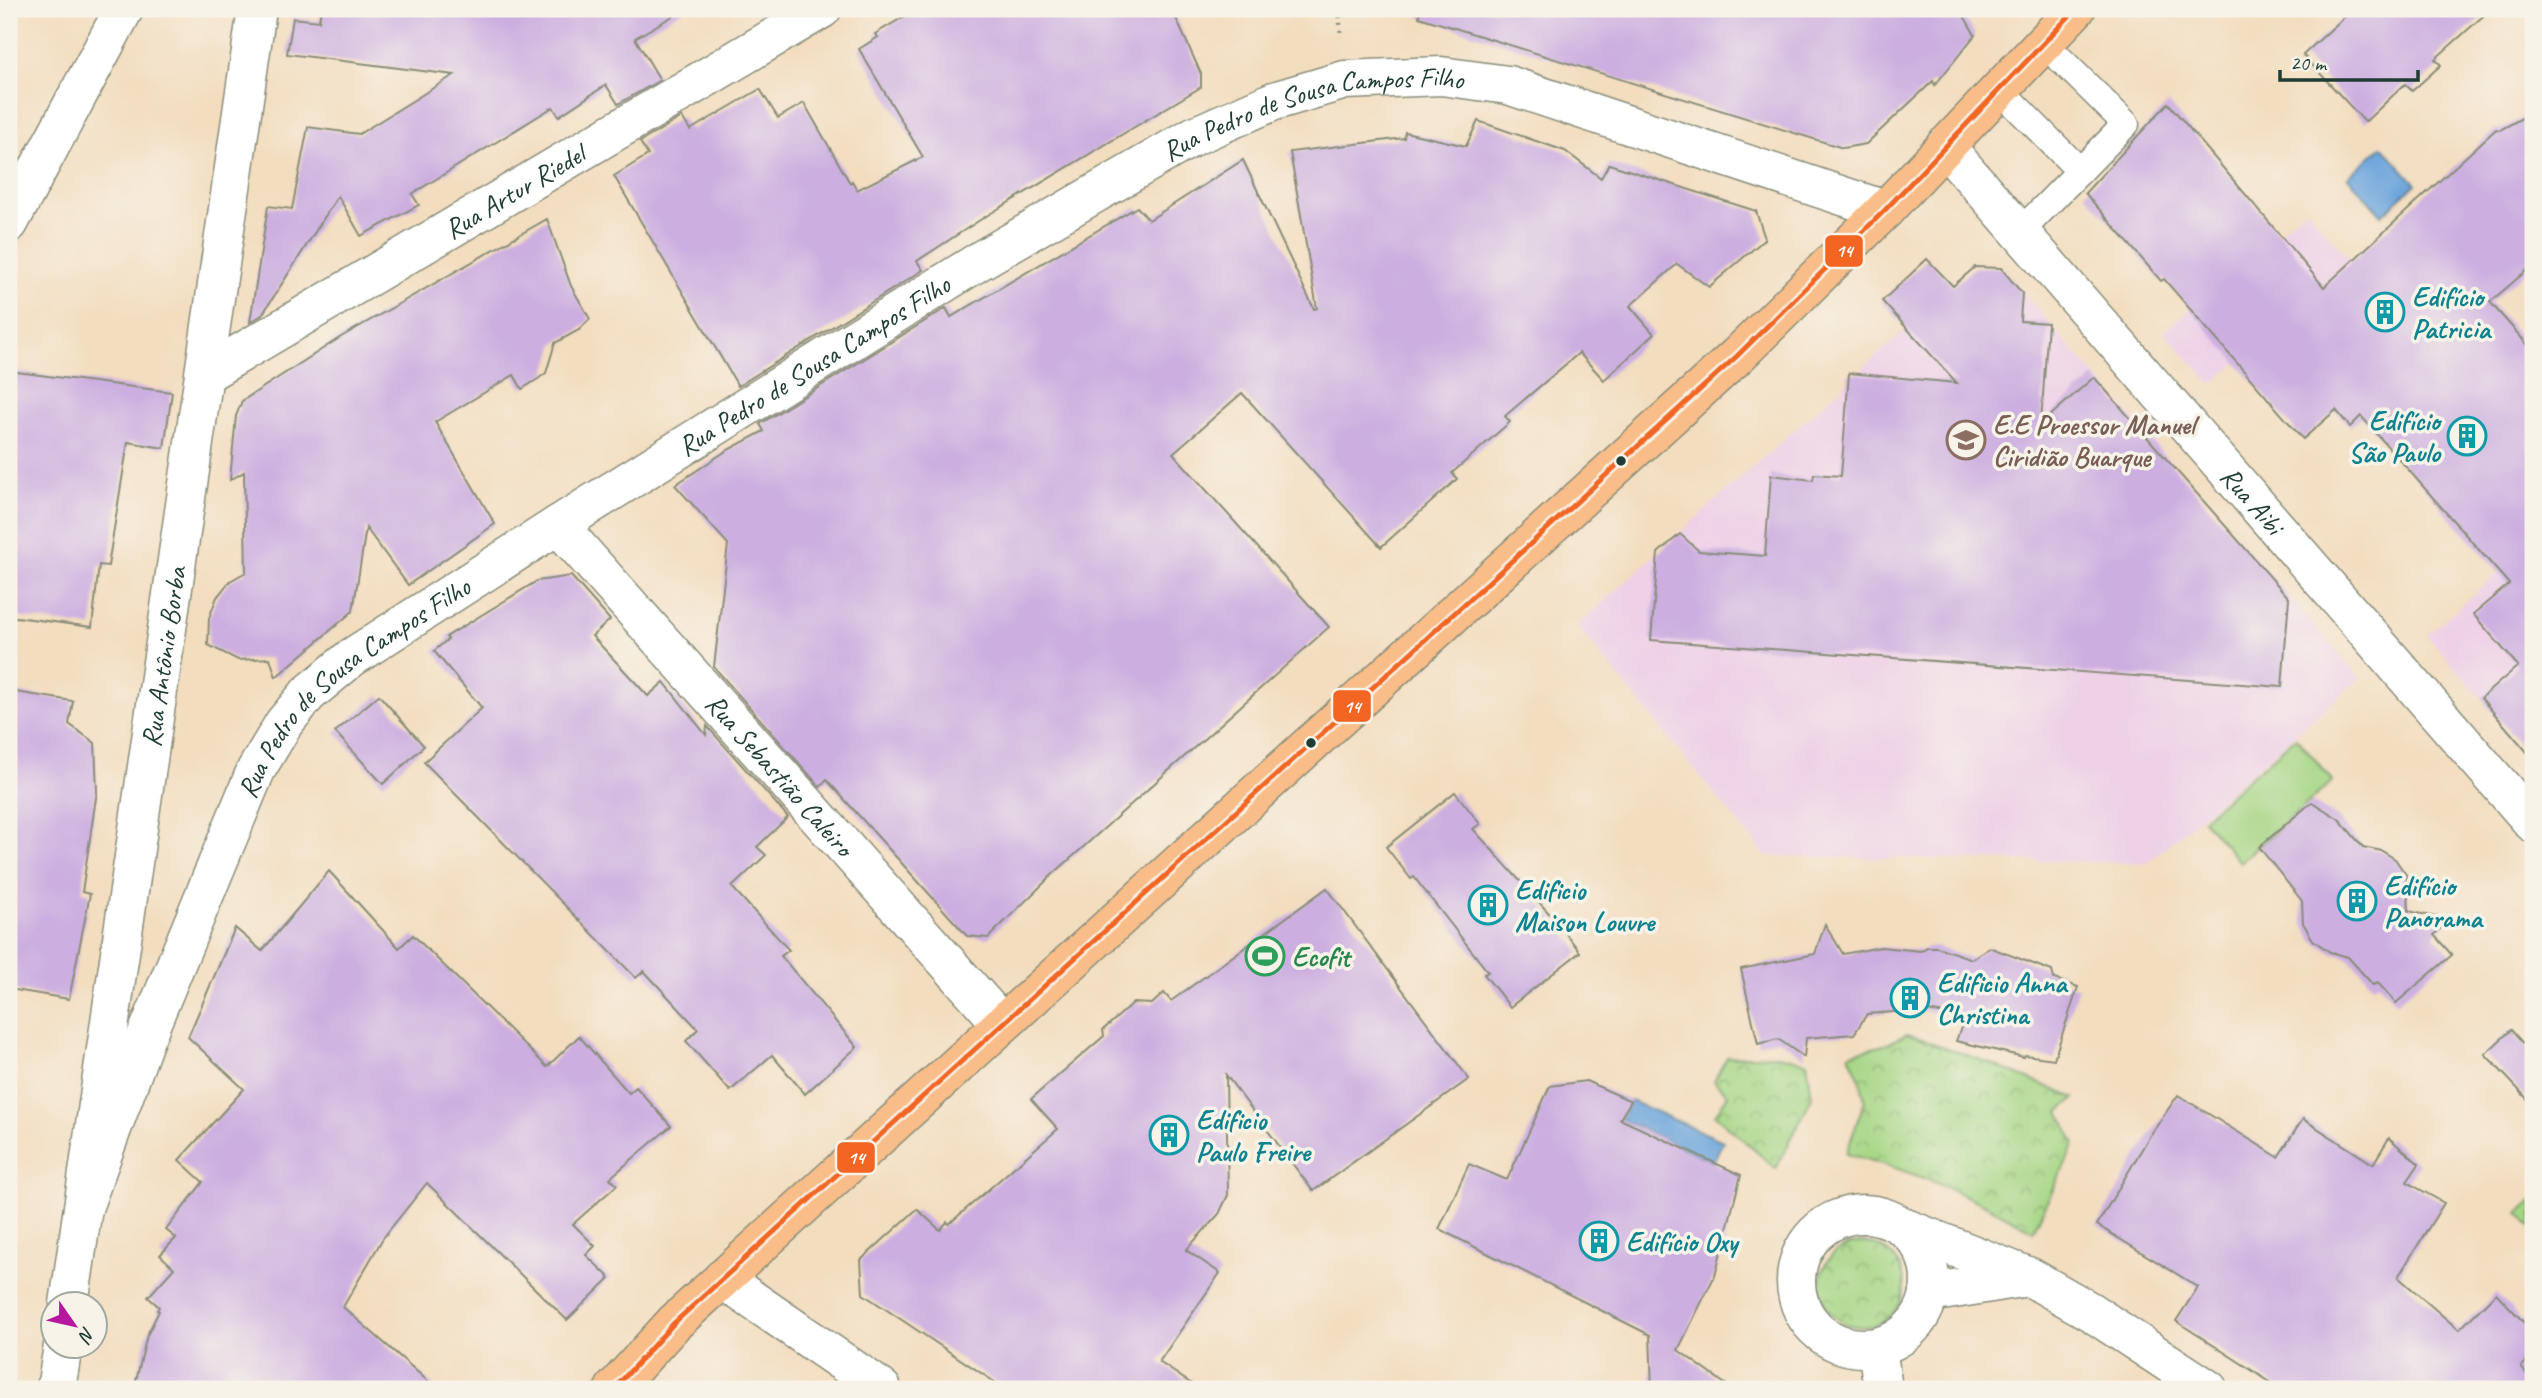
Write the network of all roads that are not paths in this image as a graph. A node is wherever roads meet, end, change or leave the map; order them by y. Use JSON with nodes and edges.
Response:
{"nodes":[{"id":1,"x":124,"y":9,"type":"edge"},
{"id":2,"x":257,"y":9,"type":"edge"},
{"id":3,"x":822,"y":9,"type":"edge"},
{"id":4,"x":2076,"y":9,"type":"edge"},
{"id":5,"x":2043,"y":42,"type":"junction"},
{"id":6,"x":1999,"y":89,"type":"junction"},
{"id":7,"x":1945,"y":146,"type":"junction"},
{"id":8,"x":2080,"y":171,"type":"junction"},
{"id":9,"x":1885,"y":211,"type":"junction"},
{"id":10,"x":9,"y":223,"type":"edge"},
{"id":11,"x":2020,"y":232,"type":"junction"},
{"id":12,"x":205,"y":374,"type":"junction"},
{"id":13,"x":558,"y":525,"type":"junction"},
{"id":14,"x":2533,"y":823,"type":"edge"},
{"id":15,"x":1002,"y":1024,"type":"junction"},
{"id":16,"x":83,"y":1208,"type":"junction"},
{"id":17,"x":1908,"y":1229,"type":"junction"},
{"id":18,"x":2030,"y":1277,"type":"junction"},
{"id":19,"x":722,"y":1279,"type":"junction"},
{"id":20,"x":71,"y":1290,"type":"edge"},
{"id":21,"x":1929,"y":1293,"type":"junction"},
{"id":22,"x":1877,"y":1347,"type":"junction"},
{"id":23,"x":61,"y":1360,"type":"edge"},
{"id":24,"x":56,"y":1389,"type":"edge"},
{"id":25,"x":614,"y":1389,"type":"edge"},
{"id":26,"x":881,"y":1389,"type":"edge"},
{"id":27,"x":1883,"y":1389,"type":"edge"},
{"id":28,"x":2208,"y":1389,"type":"edge"}],
"edges":[{"from":1,"to":10,"type":"street"},
{"from":2,"to":12,"type":"street","name":"Rua Antônio Borba"},
{"from":3,"to":12,"type":"street","name":"Rua Artur Riedel"},
{"from":4,"to":5,"type":"main road"},
{"from":5,"to":6,"type":"main road"},
{"from":5,"to":8,"type":"lane"},
{"from":6,"to":7,"type":"main road"},
{"from":6,"to":8,"type":"lane"},
{"from":7,"to":9,"type":"main road"},
{"from":7,"to":11,"type":"street","name":"Rua Aibi"},
{"from":8,"to":11,"type":"lane"},
{"from":9,"to":13,"type":"street","name":"Rua Pedro de Sousa Campos Filho"},
{"from":9,"to":15,"type":"main road"},
{"from":11,"to":14,"type":"street","name":"Rua Aibi"},
{"from":12,"to":16,"type":"street","name":"Rua Antônio Borba"},
{"from":13,"to":15,"type":"street","name":"Rua Sebastião Caleiro"},
{"from":13,"to":16,"type":"street","name":"Rua Pedro de Sousa Campos Filho"},
{"from":15,"to":19,"type":"main road"},
{"from":16,"to":20,"type":"street","name":"Rua Antônio Borba"},
{"from":17,"to":18,"type":"street"},
{"from":17,"to":21,"type":"street"},
{"from":17,"to":22,"type":"street"},
{"from":18,"to":21,"type":"street"},
{"from":18,"to":28,"type":"street"},
{"from":19,"to":25,"type":"main road"},
{"from":19,"to":26,"type":"street"},
{"from":21,"to":22,"type":"street"},
{"from":22,"to":27,"type":"street"},
{"from":23,"to":24,"type":"street"}]}
